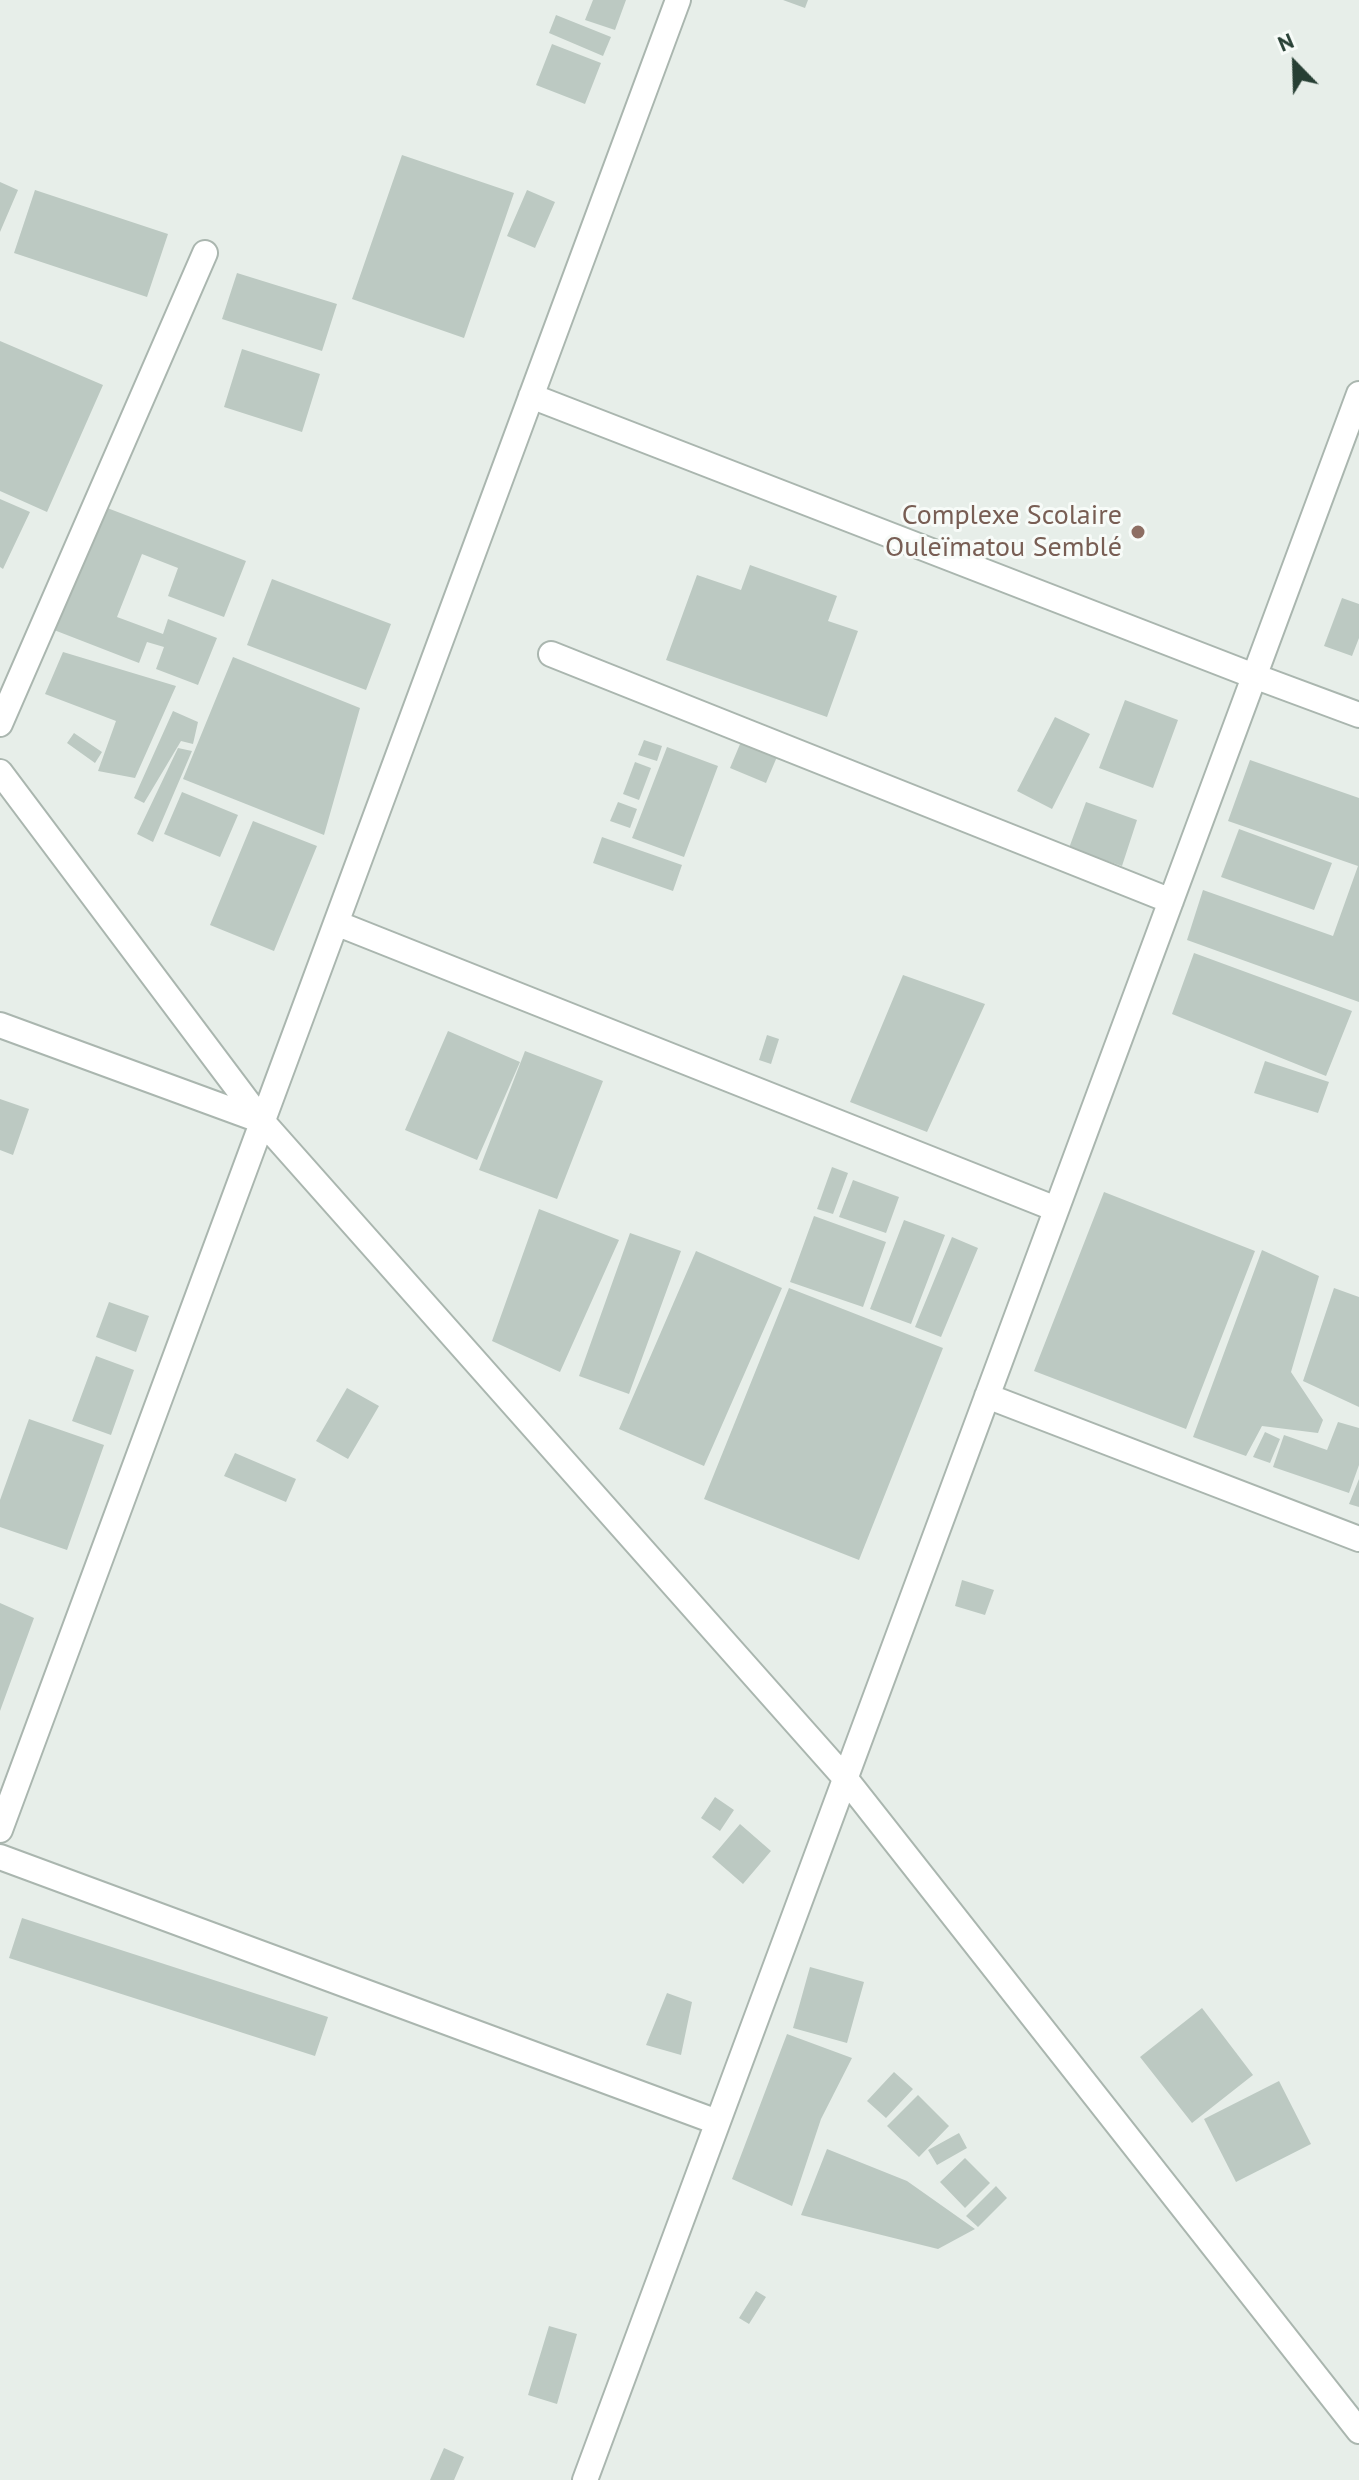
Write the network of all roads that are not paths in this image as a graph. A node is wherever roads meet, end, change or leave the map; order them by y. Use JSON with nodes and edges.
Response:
{"nodes":[{"id":1,"x":678,"y":0,"type":"edge"},
{"id":2,"x":205,"y":253,"type":"dead end"},
{"id":3,"x":1359,"y":394,"type":"edge"},
{"id":4,"x":531,"y":396,"type":"junction"},
{"id":5,"x":551,"y":654,"type":"dead end"},
{"id":6,"x":1254,"y":676,"type":"junction"},
{"id":7,"x":1359,"y":715,"type":"edge"},
{"id":8,"x":0,"y":724,"type":"edge"},
{"id":9,"x":0,"y":772,"type":"edge"},
{"id":10,"x":1171,"y":901,"type":"junction"},
{"id":11,"x":336,"y":923,"type":"junction"},
{"id":12,"x":0,"y":1025,"type":"edge"},
{"id":13,"x":262,"y":1121,"type":"junction"},
{"id":14,"x":1056,"y":1209,"type":"junction"},
{"id":15,"x":987,"y":1396,"type":"junction"},
{"id":16,"x":1359,"y":1539,"type":"edge"},
{"id":17,"x":845,"y":1778,"type":"junction"},
{"id":18,"x":0,"y":1830,"type":"edge"},
{"id":19,"x":0,"y":1857,"type":"edge"},
{"id":20,"x":717,"y":2122,"type":"junction"},
{"id":21,"x":1359,"y":2431,"type":"edge"},
{"id":22,"x":585,"y":2480,"type":"edge"}],
"edges":[{"from":1,"to":4,"type":"street"},
{"from":2,"to":8,"type":"street"},
{"from":3,"to":6,"type":"street"},
{"from":4,"to":6,"type":"street"},
{"from":4,"to":11,"type":"street"},
{"from":5,"to":10,"type":"street"},
{"from":6,"to":7,"type":"street"},
{"from":6,"to":10,"type":"street"},
{"from":9,"to":13,"type":"street"},
{"from":10,"to":14,"type":"street"},
{"from":11,"to":13,"type":"street"},
{"from":11,"to":14,"type":"street"},
{"from":12,"to":13,"type":"street"},
{"from":13,"to":17,"type":"street"},
{"from":13,"to":18,"type":"street"},
{"from":14,"to":15,"type":"street"},
{"from":15,"to":16,"type":"street"},
{"from":15,"to":17,"type":"street"},
{"from":17,"to":20,"type":"street"},
{"from":17,"to":21,"type":"street"},
{"from":19,"to":20,"type":"street"},
{"from":20,"to":22,"type":"street"}]}
